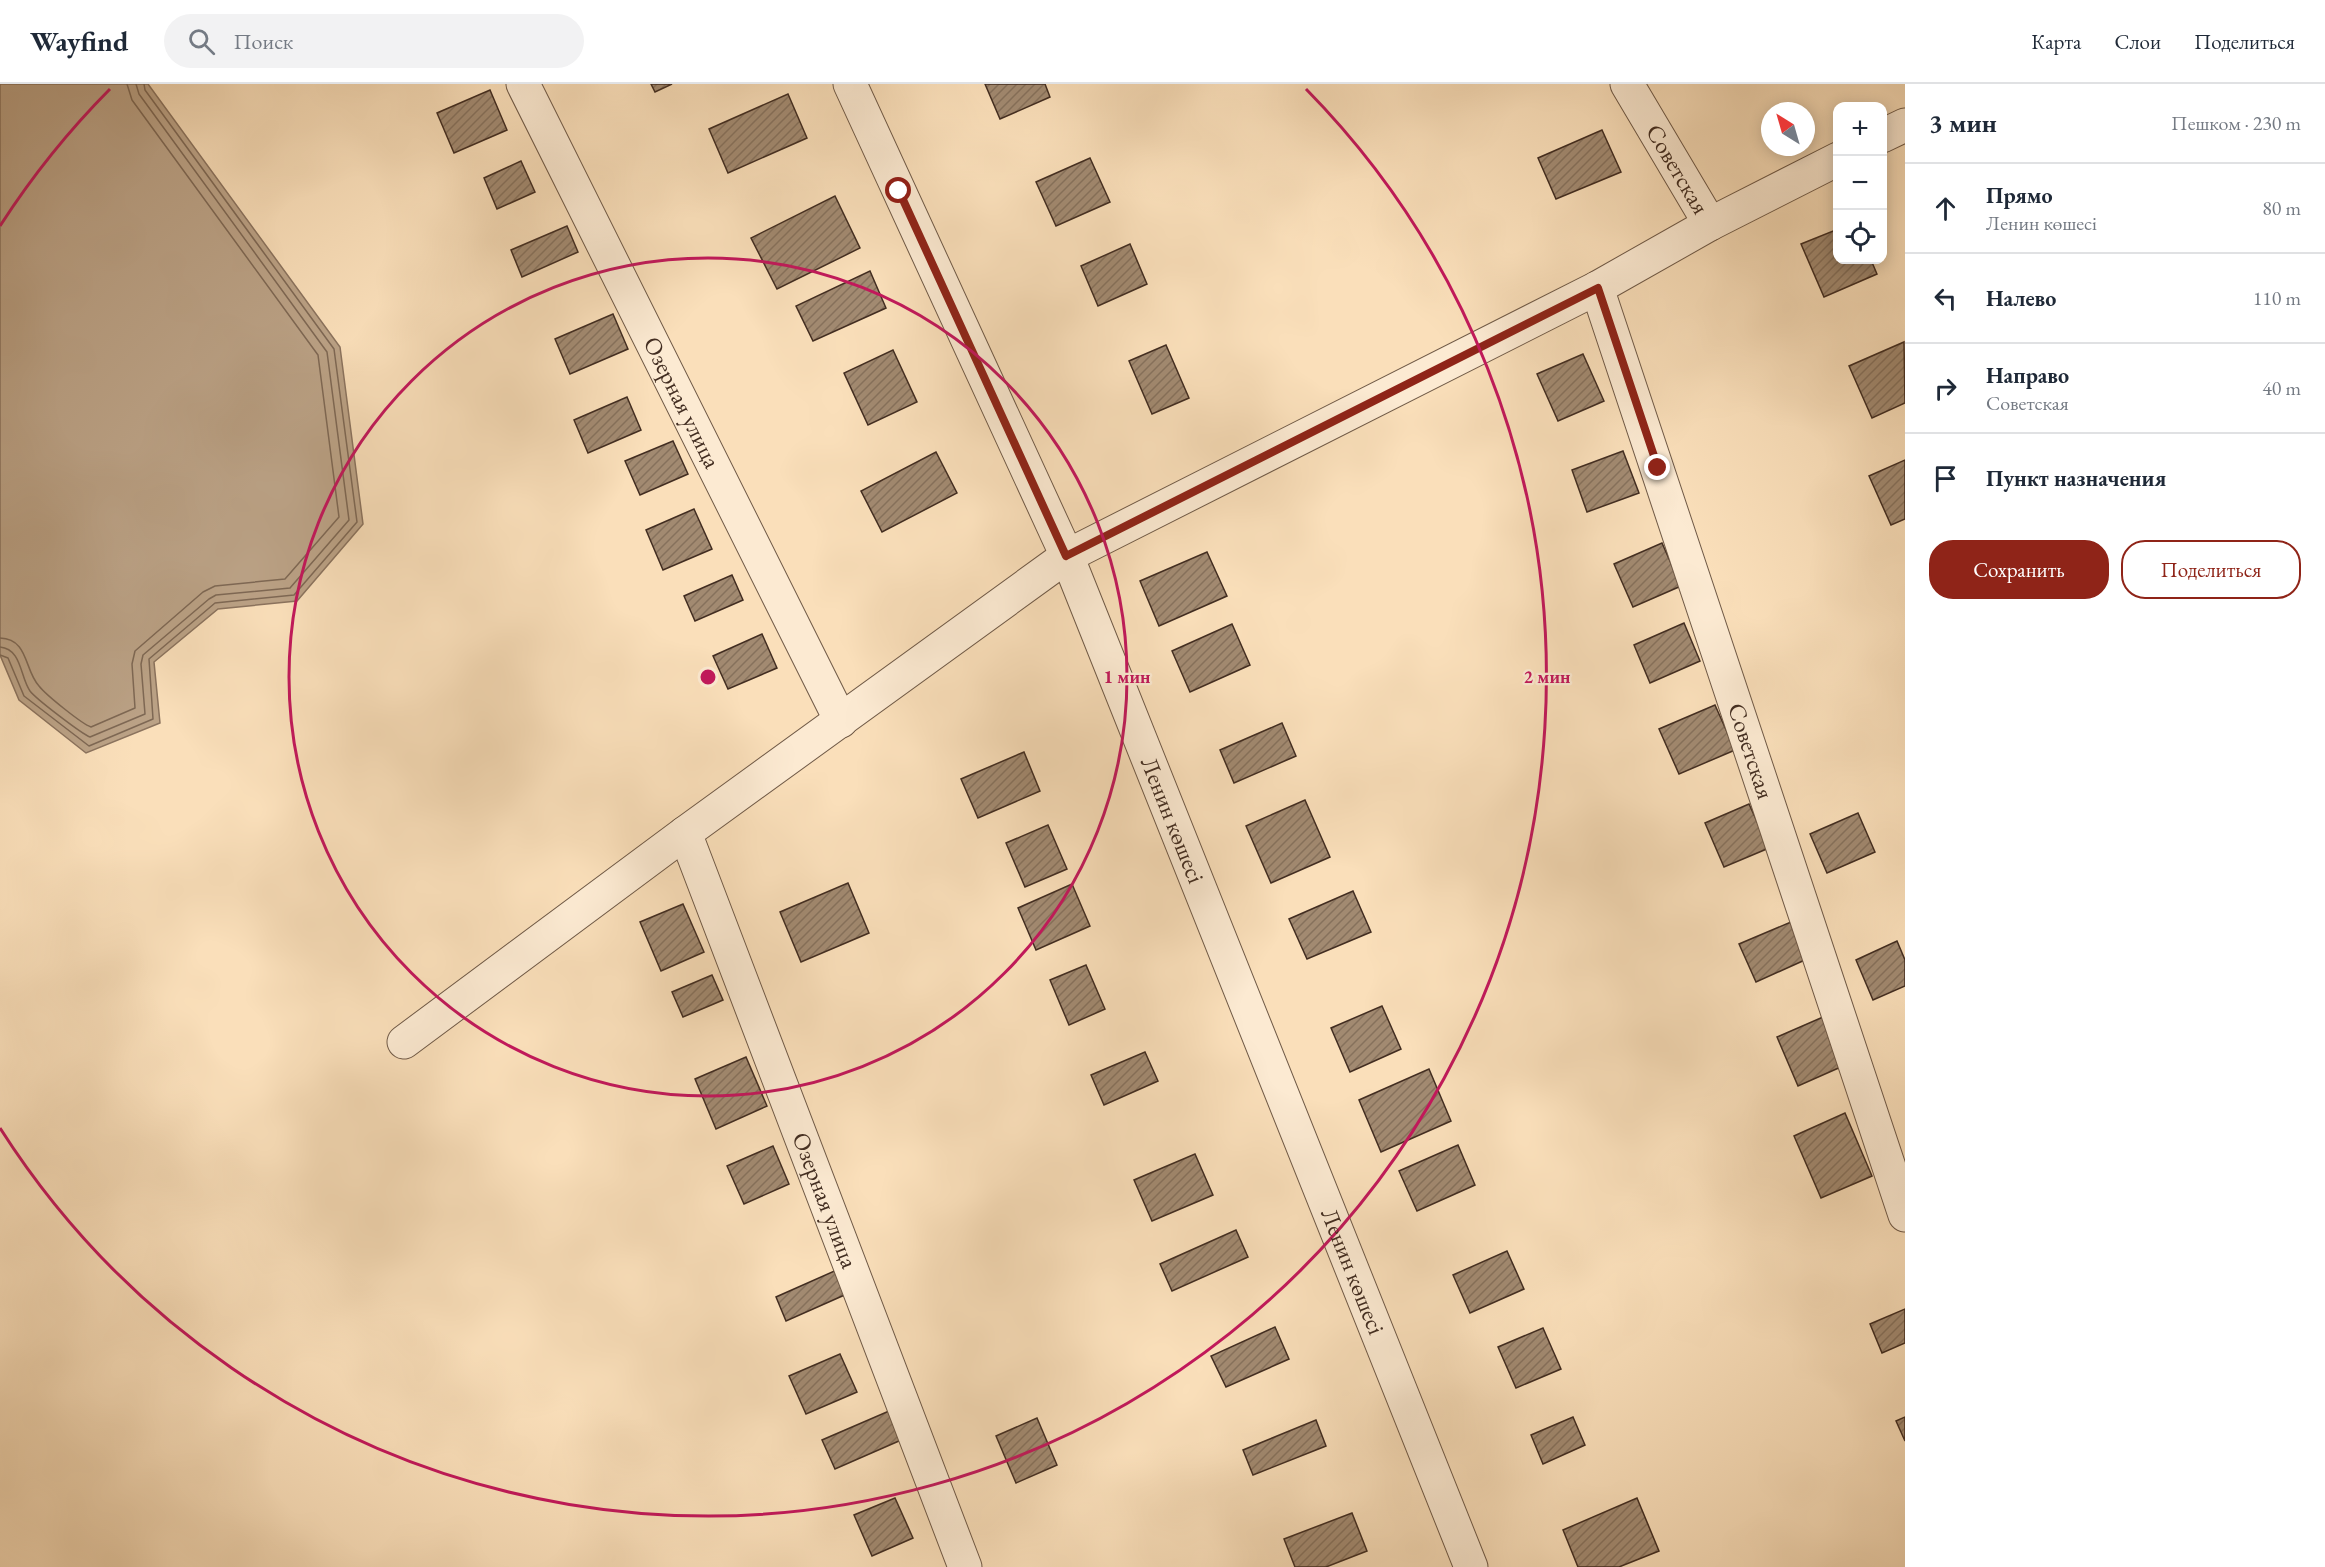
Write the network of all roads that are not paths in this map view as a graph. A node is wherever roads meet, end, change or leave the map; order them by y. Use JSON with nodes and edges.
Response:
{"nodes":[{"id":1,"x":523,"y":84,"type":"edge"},
{"id":2,"x":850,"y":84,"type":"edge"},
{"id":3,"x":1627,"y":84,"type":"edge"},
{"id":4,"x":1905,"y":125,"type":"edge"},
{"id":5,"x":1887,"y":134,"type":"edge"},
{"id":6,"x":1833,"y":162,"type":"edge"},
{"id":7,"x":1710,"y":224,"type":"junction"},
{"id":8,"x":1598,"y":288,"type":"junction"},
{"id":9,"x":1066,"y":556,"type":"junction"},
{"id":10,"x":841,"y":721,"type":"junction"},
{"id":11,"x":685,"y":833,"type":"junction"},
{"id":12,"x":404,"y":1041,"type":"dead end"},
{"id":13,"x":1905,"y":1215,"type":"edge"},
{"id":14,"x":965,"y":1567,"type":"edge"},
{"id":15,"x":1471,"y":1567,"type":"edge"}],
"edges":[{"from":1,"to":10,"type":"street","name":"Озерная улица"},
{"from":2,"to":9,"type":"street","name":"Ленин көшесі"},
{"from":3,"to":7,"type":"street","name":"Советская"},
{"from":4,"to":5,"type":"street"},
{"from":6,"to":7,"type":"street"},
{"from":7,"to":8,"type":"street"},
{"from":8,"to":9,"type":"street"},
{"from":8,"to":13,"type":"street","name":"Советская"},
{"from":9,"to":10,"type":"street"},
{"from":9,"to":15,"type":"street","name":"Ленин көшесі"},
{"from":10,"to":11,"type":"street"},
{"from":11,"to":12,"type":"street"},
{"from":11,"to":14,"type":"street","name":"Озерная улица"}]}
